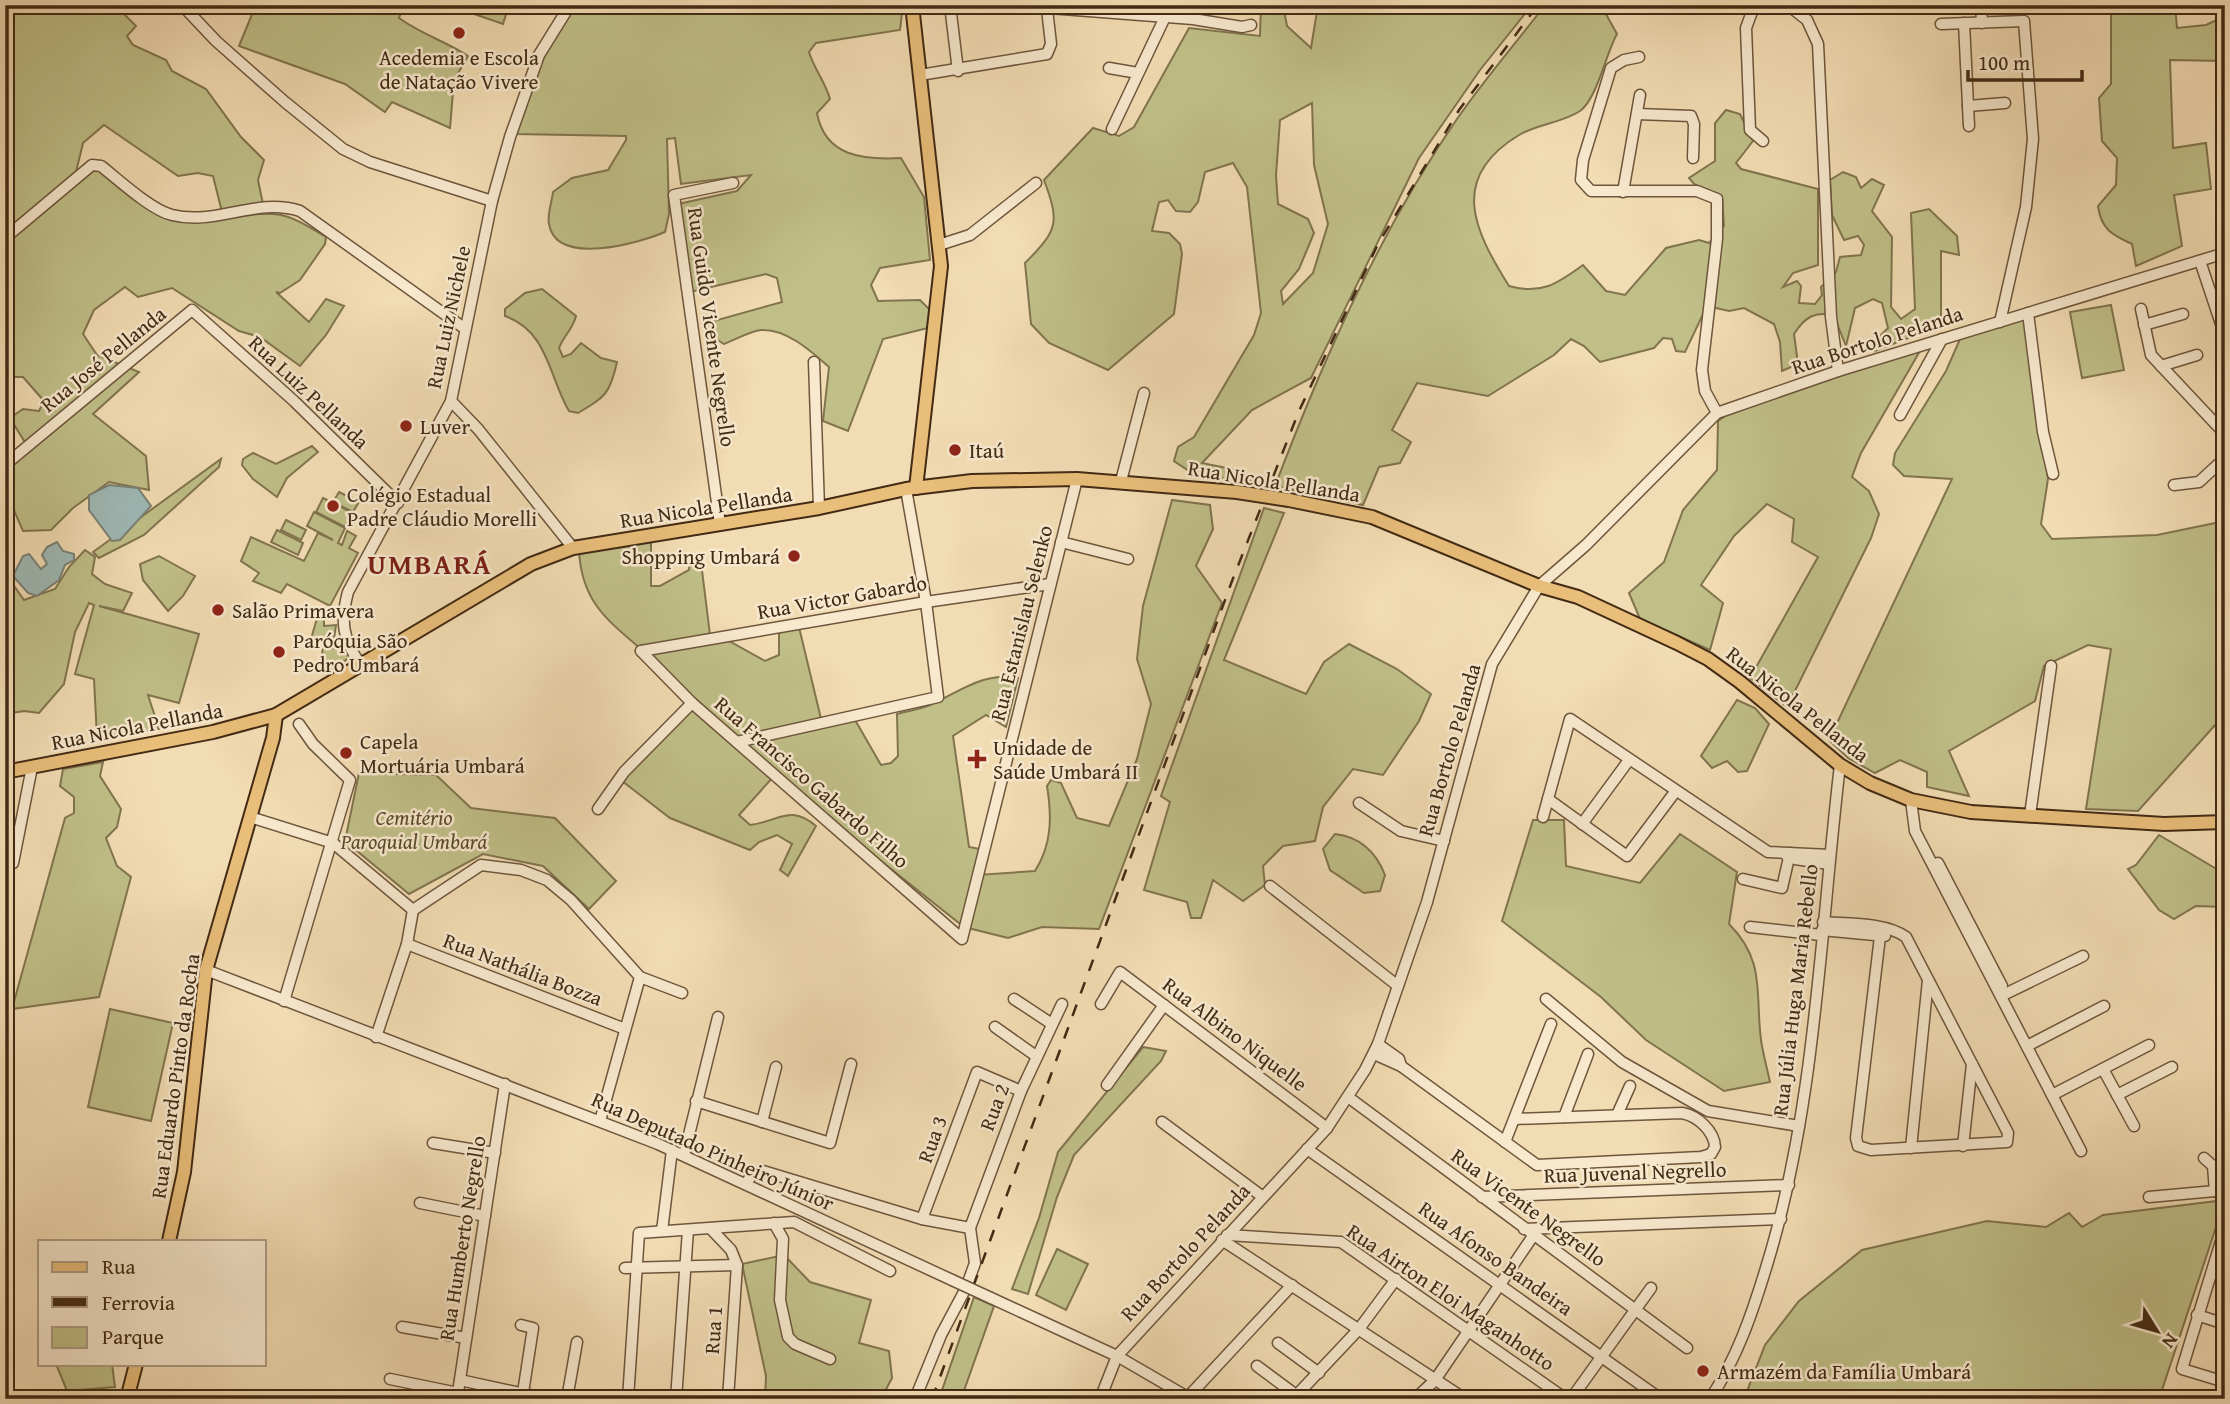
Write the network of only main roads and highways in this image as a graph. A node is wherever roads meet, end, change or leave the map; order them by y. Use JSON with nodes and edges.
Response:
{"nodes":[{"id":1,"x":912,"y":5,"type":"edge"},
{"id":2,"x":911,"y":489,"type":"junction"},
{"id":3,"x":276,"y":715,"type":"junction"},
{"id":4,"x":5,"y":772,"type":"edge"},
{"id":5,"x":2225,"y":822,"type":"edge"},
{"id":6,"x":169,"y":1240,"type":"edge"},
{"id":7,"x":135,"y":1366,"type":"edge"},
{"id":8,"x":127,"y":1399,"type":"edge"}],
"edges":[{"from":1,"to":2,"type":"main road"},
{"from":2,"to":3,"type":"main road","name":"Rua Nicola Pellanda"},
{"from":2,"to":5,"type":"main road","name":"Rua Nicola Pellanda","bridge":true},
{"from":3,"to":4,"type":"main road","name":"Rua Nicola Pellanda"},
{"from":3,"to":6,"type":"main road","name":"Rua Eduardo Pinto da Rocha"},
{"from":7,"to":8,"type":"main road"}]}
